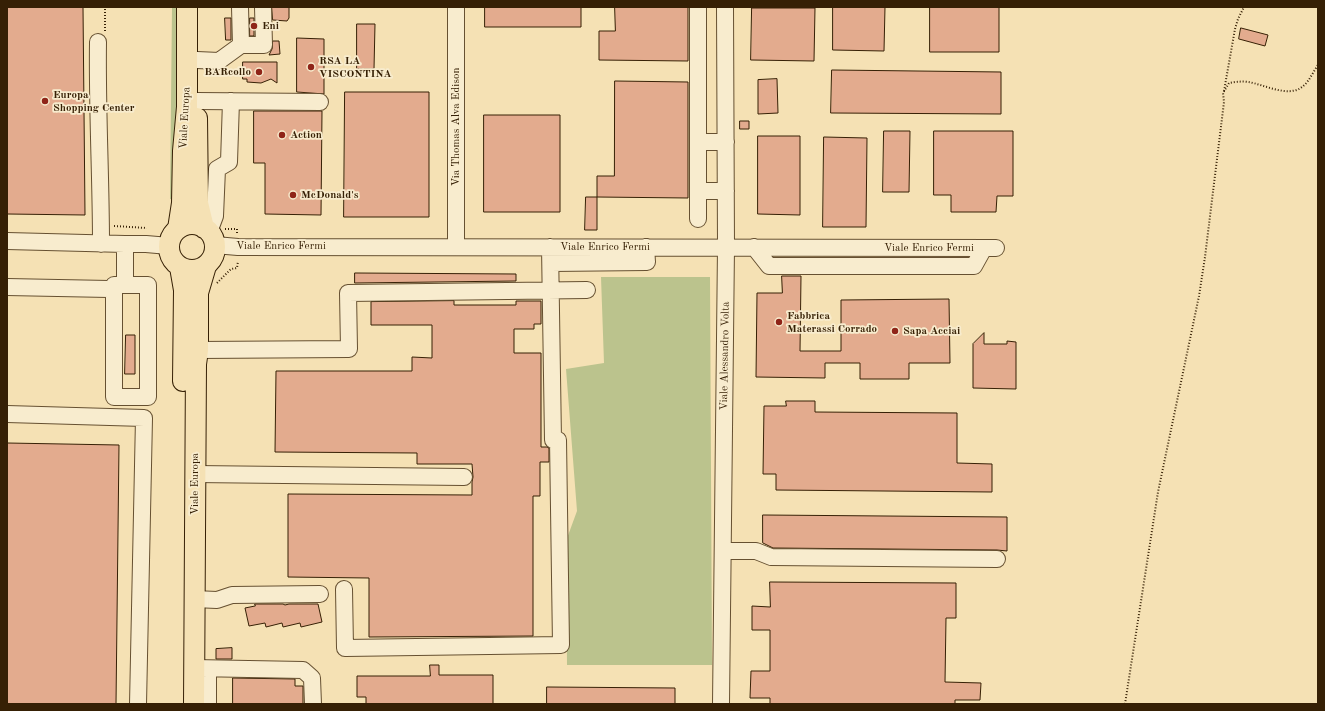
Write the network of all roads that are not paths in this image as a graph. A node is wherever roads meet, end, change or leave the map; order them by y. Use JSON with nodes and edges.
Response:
{"nodes":[{"id":1,"x":186,"y":7,"type":"edge"},
{"id":2,"x":197,"y":7,"type":"edge"},
{"id":3,"x":240,"y":7,"type":"edge"},
{"id":4,"x":263,"y":7,"type":"edge"},
{"id":5,"x":456,"y":7,"type":"edge"},
{"id":6,"x":698,"y":7,"type":"edge"},
{"id":7,"x":725,"y":7,"type":"edge"},
{"id":8,"x":98,"y":42,"type":"dead end"},
{"id":9,"x":241,"y":45,"type":"junction"},
{"id":10,"x":197,"y":60,"type":"junction"},
{"id":11,"x":197,"y":101,"type":"junction"},
{"id":12,"x":231,"y":102,"type":"junction"},
{"id":13,"x":320,"y":102,"type":"dead end"},
{"id":14,"x":698,"y":142,"type":"junction"},
{"id":15,"x":726,"y":142,"type":"junction"},
{"id":16,"x":698,"y":191,"type":"junction"},
{"id":17,"x":726,"y":191,"type":"junction"},
{"id":18,"x":698,"y":219,"type":"dead end"},
{"id":19,"x":178,"y":229,"type":"junction"},
{"id":20,"x":209,"y":235,"type":"junction"},
{"id":21,"x":7,"y":241,"type":"edge"},
{"id":22,"x":100,"y":244,"type":"junction"},
{"id":23,"x":125,"y":244,"type":"junction"},
{"id":24,"x":169,"y":246,"type":"junction"},
{"id":25,"x":456,"y":247,"type":"junction"},
{"id":26,"x":550,"y":247,"type":"junction"},
{"id":27,"x":646,"y":247,"type":"junction"},
{"id":28,"x":726,"y":247,"type":"junction"},
{"id":29,"x":990,"y":248,"type":"dead end"},
{"id":30,"x":551,"y":263,"type":"junction"},
{"id":31,"x":206,"y":266,"type":"junction"},
{"id":32,"x":180,"y":267,"type":"junction"},
{"id":33,"x":125,"y":278,"type":"junction"},
{"id":34,"x":7,"y":287,"type":"edge"},
{"id":35,"x":109,"y":289,"type":"dead end"},
{"id":36,"x":587,"y":290,"type":"dead end"},
{"id":37,"x":551,"y":291,"type":"junction"},
{"id":38,"x":198,"y":350,"type":"junction"},
{"id":39,"x":7,"y":414,"type":"edge"},
{"id":40,"x":195,"y":474,"type":"junction"},
{"id":41,"x":464,"y":477,"type":"dead end"},
{"id":42,"x":723,"y":551,"type":"junction"},
{"id":43,"x":997,"y":559,"type":"dead end"},
{"id":44,"x":344,"y":589,"type":"dead end"},
{"id":45,"x":320,"y":594,"type":"dead end"},
{"id":46,"x":194,"y":599,"type":"junction"},
{"id":47,"x":201,"y":668,"type":"junction"},
{"id":48,"x":138,"y":704,"type":"edge"},
{"id":49,"x":181,"y":704,"type":"edge"},
{"id":50,"x":194,"y":704,"type":"edge"},
{"id":51,"x":208,"y":704,"type":"edge"},
{"id":52,"x":313,"y":704,"type":"edge"},
{"id":53,"x":721,"y":704,"type":"edge"}],
"edges":[{"from":1,"to":19,"type":"main road","name":"Viale Europa"},
{"from":2,"to":10,"type":"main road","name":"Viale Europa"},
{"from":3,"to":9,"type":"street"},
{"from":4,"to":9,"type":"street"},
{"from":5,"to":25,"type":"street","name":"Via Thomas Alva Edison"},
{"from":6,"to":14,"type":"street"},
{"from":7,"to":15,"type":"street","name":"Viale Alessandro Volta"},
{"from":8,"to":22,"type":"street"},
{"from":9,"to":10,"type":"street"},
{"from":10,"to":11,"type":"main road","name":"Viale Europa"},
{"from":11,"to":12,"type":"street"},
{"from":11,"to":20,"type":"main road","name":"Viale Europa"},
{"from":12,"to":13,"type":"street"},
{"from":12,"to":20,"type":"street"},
{"from":14,"to":15,"type":"street"},
{"from":14,"to":16,"type":"street"},
{"from":15,"to":17,"type":"street","name":"Viale Alessandro Volta"},
{"from":16,"to":17,"type":"street"},
{"from":16,"to":18,"type":"street"},
{"from":17,"to":28,"type":"street","name":"Viale Alessandro Volta"},
{"from":19,"to":20,"type":"main road"},
{"from":19,"to":24,"type":"main road"},
{"from":20,"to":25,"type":"street","name":"Viale Enrico Fermi"},
{"from":20,"to":31,"type":"main road"},
{"from":21,"to":22,"type":"street"},
{"from":22,"to":23,"type":"street"},
{"from":23,"to":24,"type":"street"},
{"from":23,"to":33,"type":"street"},
{"from":24,"to":32,"type":"main road"},
{"from":25,"to":26,"type":"street","name":"Viale Enrico Fermi"},
{"from":26,"to":27,"type":"street","name":"Viale Enrico Fermi"},
{"from":26,"to":30,"type":"street"},
{"from":27,"to":28,"type":"street","name":"Viale Enrico Fermi"},
{"from":27,"to":30,"type":"street"},
{"from":28,"to":29,"type":"street","name":"Viale Enrico Fermi"},
{"from":28,"to":42,"type":"street","name":"Viale Alessandro Volta"},
{"from":30,"to":37,"type":"street"},
{"from":31,"to":32,"type":"main road"},
{"from":31,"to":38,"type":"main road","name":"Viale Europa"},
{"from":32,"to":49,"type":"main road","name":"Viale Europa"},
{"from":33,"to":33,"type":"street"},
{"from":34,"to":35,"type":"street"},
{"from":36,"to":37,"type":"street"},
{"from":37,"to":38,"type":"street"},
{"from":37,"to":44,"type":"street"},
{"from":38,"to":40,"type":"main road","name":"Viale Europa"},
{"from":39,"to":48,"type":"street"},
{"from":40,"to":41,"type":"street"},
{"from":40,"to":46,"type":"main road","name":"Viale Europa"},
{"from":42,"to":43,"type":"street"},
{"from":42,"to":53,"type":"street","name":"Viale Alessandro Volta"},
{"from":45,"to":46,"type":"street"},
{"from":46,"to":47,"type":"main road","name":"Viale Europa"},
{"from":47,"to":50,"type":"main road","name":"Viale Europa"},
{"from":47,"to":51,"type":"street"},
{"from":47,"to":52,"type":"street"}]}
